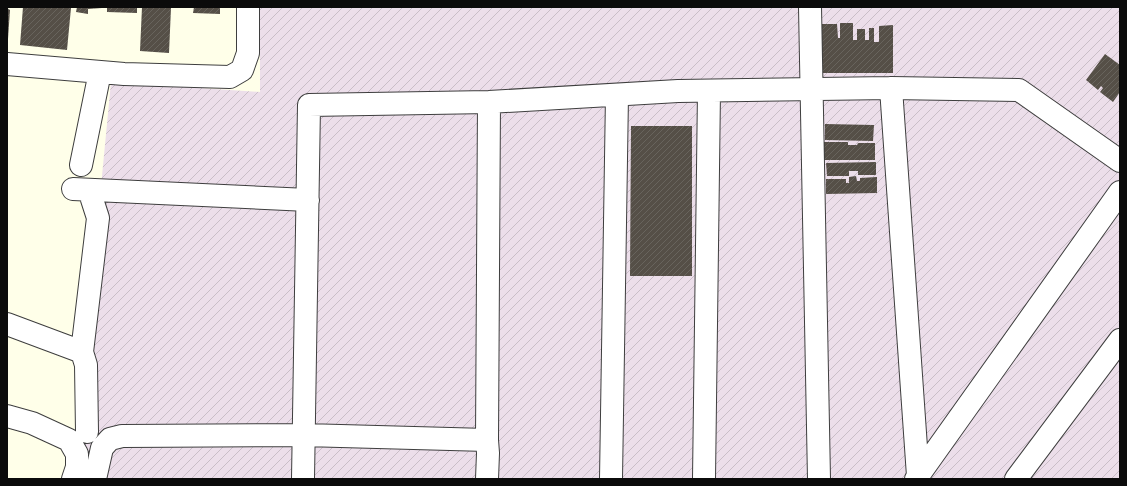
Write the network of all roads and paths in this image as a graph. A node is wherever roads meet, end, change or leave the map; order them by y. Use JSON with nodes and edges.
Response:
{"nodes":[{"id":1,"x":248,"y":7,"type":"edge"},
{"id":2,"x":810,"y":7,"type":"edge"},
{"id":3,"x":7,"y":64,"type":"edge"},
{"id":4,"x":100,"y":72,"type":"junction"},
{"id":5,"x":891,"y":88,"type":"junction"},
{"id":6,"x":812,"y":89,"type":"junction"},
{"id":7,"x":709,"y":91,"type":"junction"},
{"id":8,"x":617,"y":95,"type":"junction"},
{"id":9,"x":489,"y":102,"type":"junction"},
{"id":10,"x":1120,"y":161,"type":"edge"},
{"id":11,"x":81,"y":165,"type":"dead end"},
{"id":12,"x":1120,"y":192,"type":"edge"},
{"id":13,"x":308,"y":200,"type":"junction"},
{"id":14,"x":7,"y":324,"type":"edge"},
{"id":15,"x":1120,"y":340,"type":"edge"},
{"id":16,"x":82,"y":352,"type":"junction"},
{"id":17,"x":7,"y":416,"type":"edge"},
{"id":18,"x":87,"y":432,"type":"dead end"},
{"id":19,"x":304,"y":435,"type":"junction"},
{"id":20,"x":487,"y":440,"type":"junction"},
{"id":21,"x":917,"y":477,"type":"edge"},
{"id":22,"x":73,"y":479,"type":"edge"},
{"id":23,"x":95,"y":479,"type":"edge"},
{"id":24,"x":303,"y":479,"type":"edge"},
{"id":25,"x":487,"y":479,"type":"edge"},
{"id":26,"x":611,"y":479,"type":"edge"},
{"id":27,"x":704,"y":479,"type":"edge"},
{"id":28,"x":819,"y":479,"type":"edge"},
{"id":29,"x":1016,"y":479,"type":"edge"}],
"edges":[{"from":1,"to":4,"type":"street"},
{"from":2,"to":6,"type":"street"},
{"from":3,"to":4,"type":"street"},
{"from":4,"to":11,"type":"street"},
{"from":5,"to":6,"type":"street"},
{"from":5,"to":10,"type":"street"},
{"from":5,"to":21,"type":"street"},
{"from":6,"to":7,"type":"street"},
{"from":6,"to":28,"type":"street"},
{"from":7,"to":8,"type":"street"},
{"from":7,"to":27,"type":"street"},
{"from":8,"to":9,"type":"street"},
{"from":8,"to":26,"type":"street"},
{"from":9,"to":13,"type":"street"},
{"from":9,"to":20,"type":"street"},
{"from":12,"to":21,"type":"street"},
{"from":13,"to":16,"type":"street"},
{"from":13,"to":19,"type":"street"},
{"from":14,"to":16,"type":"street"},
{"from":15,"to":29,"type":"street"},
{"from":16,"to":18,"type":"street"},
{"from":17,"to":22,"type":"street"},
{"from":19,"to":20,"type":"street"},
{"from":19,"to":23,"type":"street"},
{"from":19,"to":24,"type":"street"},
{"from":20,"to":25,"type":"street"}]}
